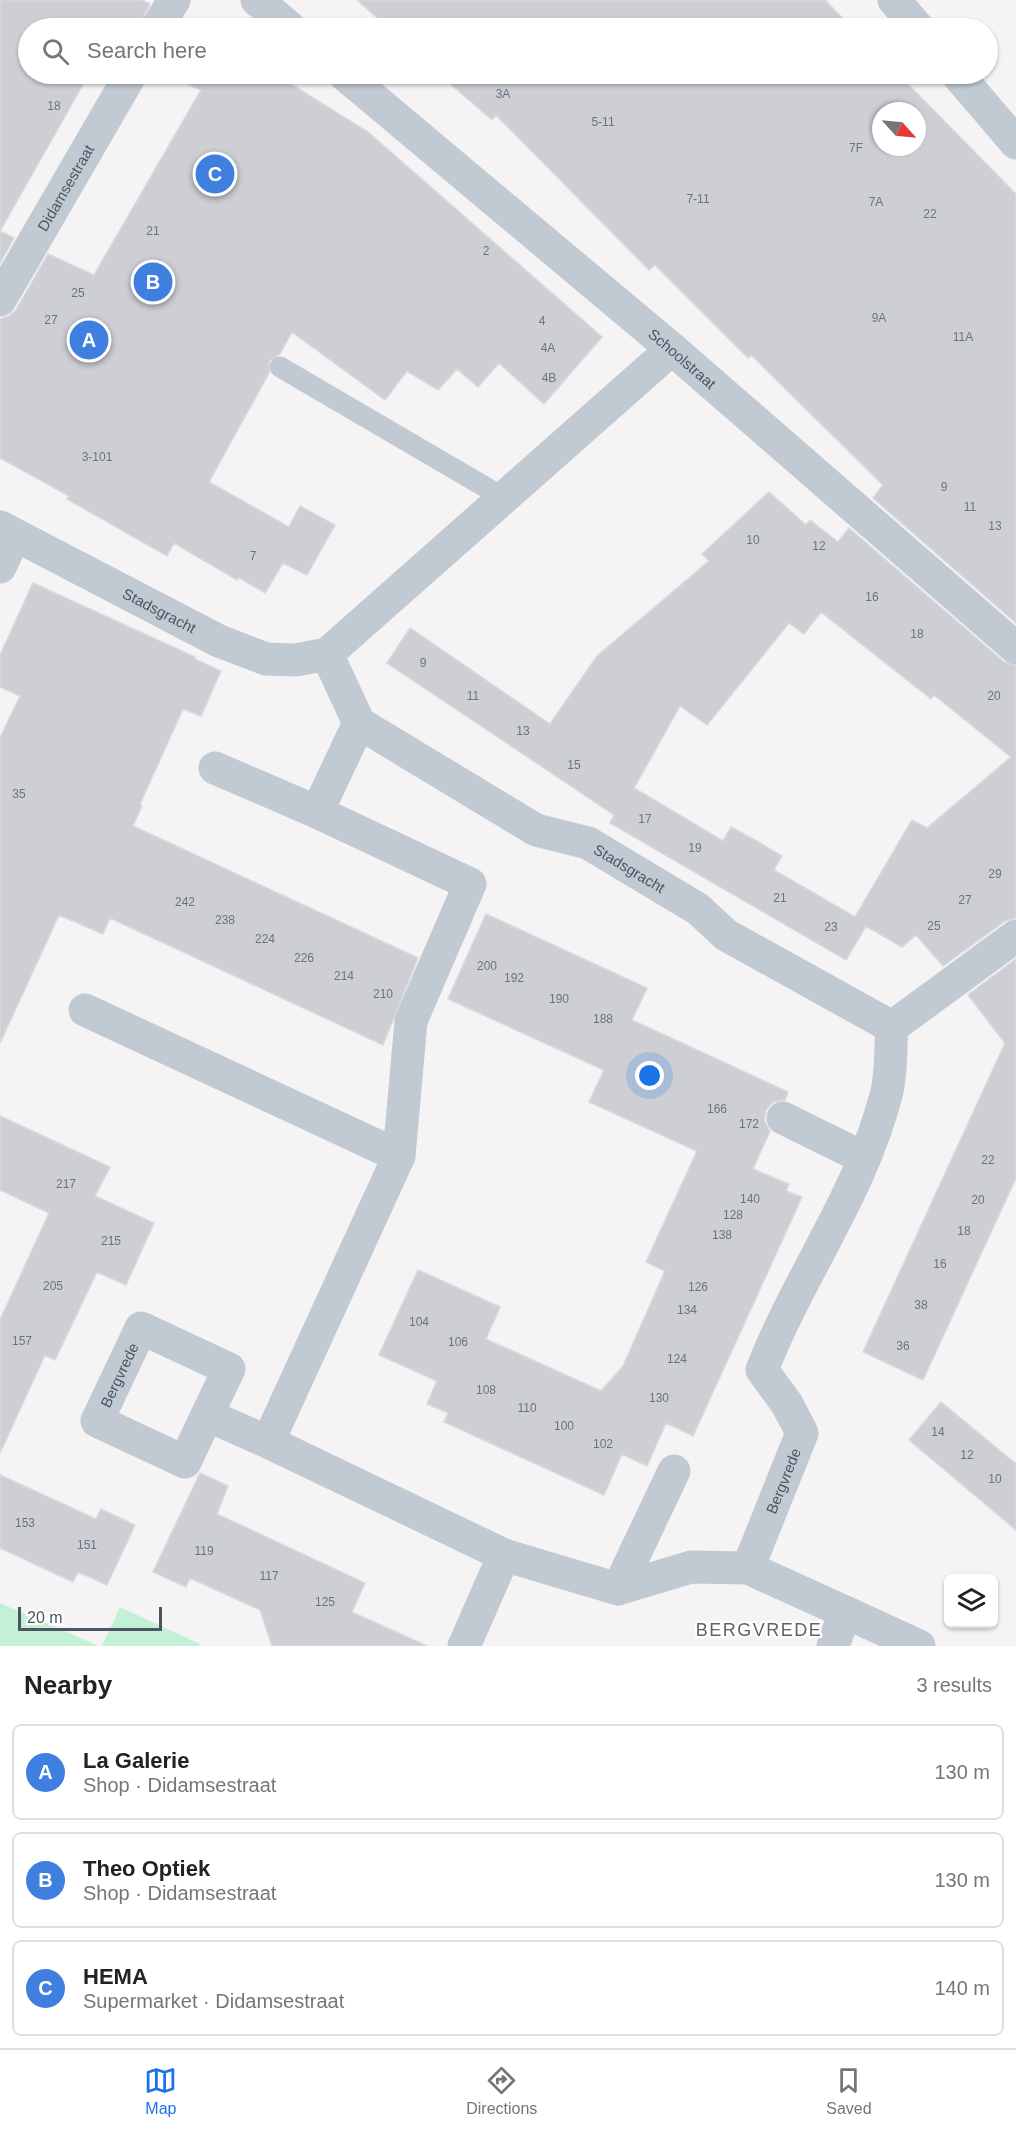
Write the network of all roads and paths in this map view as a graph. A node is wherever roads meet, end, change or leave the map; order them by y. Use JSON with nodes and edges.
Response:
{"nodes":[{"id":1,"x":174,"y":0,"type":"edge"},
{"id":2,"x":256,"y":0,"type":"edge"},
{"id":3,"x":894,"y":0,"type":"edge"},
{"id":4,"x":163,"y":18,"type":"edge"},
{"id":5,"x":278,"y":18,"type":"edge"},
{"id":6,"x":909,"y":18,"type":"edge"},
{"id":7,"x":125,"y":84,"type":"edge"},
{"id":8,"x":356,"y":84,"type":"edge"},
{"id":9,"x":966,"y":84,"type":"edge"},
{"id":10,"x":1016,"y":143,"type":"edge"},
{"id":11,"x":0,"y":300,"type":"edge"},
{"id":12,"x":672,"y":349,"type":"junction"},
{"id":13,"x":280,"y":367,"type":"dead end"},
{"id":14,"x":504,"y":498,"type":"junction"},
{"id":15,"x":8,"y":531,"type":"edge"},
{"id":16,"x":0,"y":567,"type":"edge"},
{"id":17,"x":1016,"y":648,"type":"edge"},
{"id":18,"x":327,"y":654,"type":"junction"},
{"id":19,"x":359,"y":723,"type":"junction"},
{"id":20,"x":215,"y":768,"type":"dead end"},
{"id":21,"x":317,"y":812,"type":"junction"},
{"id":22,"x":1016,"y":936,"type":"edge"},
{"id":23,"x":85,"y":1010,"type":"dead end"},
{"id":24,"x":892,"y":1027,"type":"junction"},
{"id":25,"x":783,"y":1118,"type":"dead end"},
{"id":26,"x":399,"y":1156,"type":"junction"},
{"id":27,"x":864,"y":1158,"type":"junction"},
{"id":28,"x":207,"y":1415,"type":"dead end"},
{"id":29,"x":268,"y":1442,"type":"junction"},
{"id":30,"x":674,"y":1471,"type":"dead end"},
{"id":31,"x":504,"y":1555,"type":"junction"},
{"id":32,"x":748,"y":1568,"type":"junction"},
{"id":33,"x":618,"y":1589,"type":"junction"},
{"id":34,"x":845,"y":1612,"type":"junction"},
{"id":35,"x":464,"y":1646,"type":"edge"},
{"id":36,"x":832,"y":1646,"type":"edge"},
{"id":37,"x":919,"y":1646,"type":"edge"}],
"edges":[{"from":1,"to":4,"type":"street"},
{"from":2,"to":5,"type":"street"},
{"from":3,"to":6,"type":"street"},
{"from":7,"to":11,"type":"street","name":"Didamsestraat"},
{"from":8,"to":12,"type":"street","name":"Schoolstraat"},
{"from":9,"to":10,"type":"street"},
{"from":12,"to":14,"type":"street"},
{"from":12,"to":17,"type":"street","name":"Schoolstraat"},
{"from":13,"to":14,"type":"lane"},
{"from":14,"to":18,"type":"street"},
{"from":15,"to":16,"type":"street"},
{"from":15,"to":18,"type":"street","name":"Stadsgracht"},
{"from":18,"to":19,"type":"street"},
{"from":19,"to":21,"type":"street"},
{"from":19,"to":24,"type":"street","name":"Stadsgracht"},
{"from":20,"to":21,"type":"street"},
{"from":21,"to":26,"type":"street"},
{"from":22,"to":24,"type":"street"},
{"from":23,"to":26,"type":"street"},
{"from":24,"to":27,"type":"street"},
{"from":25,"to":27,"type":"street"},
{"from":26,"to":29,"type":"street"},
{"from":27,"to":32,"type":"street","name":"Bergvrede"},
{"from":28,"to":29,"type":"street"},
{"from":29,"to":31,"type":"street"},
{"from":30,"to":33,"type":"street"},
{"from":31,"to":33,"type":"street"},
{"from":31,"to":35,"type":"street"},
{"from":32,"to":33,"type":"street"},
{"from":32,"to":34,"type":"street"},
{"from":34,"to":36,"type":"street"},
{"from":34,"to":37,"type":"street"}]}
